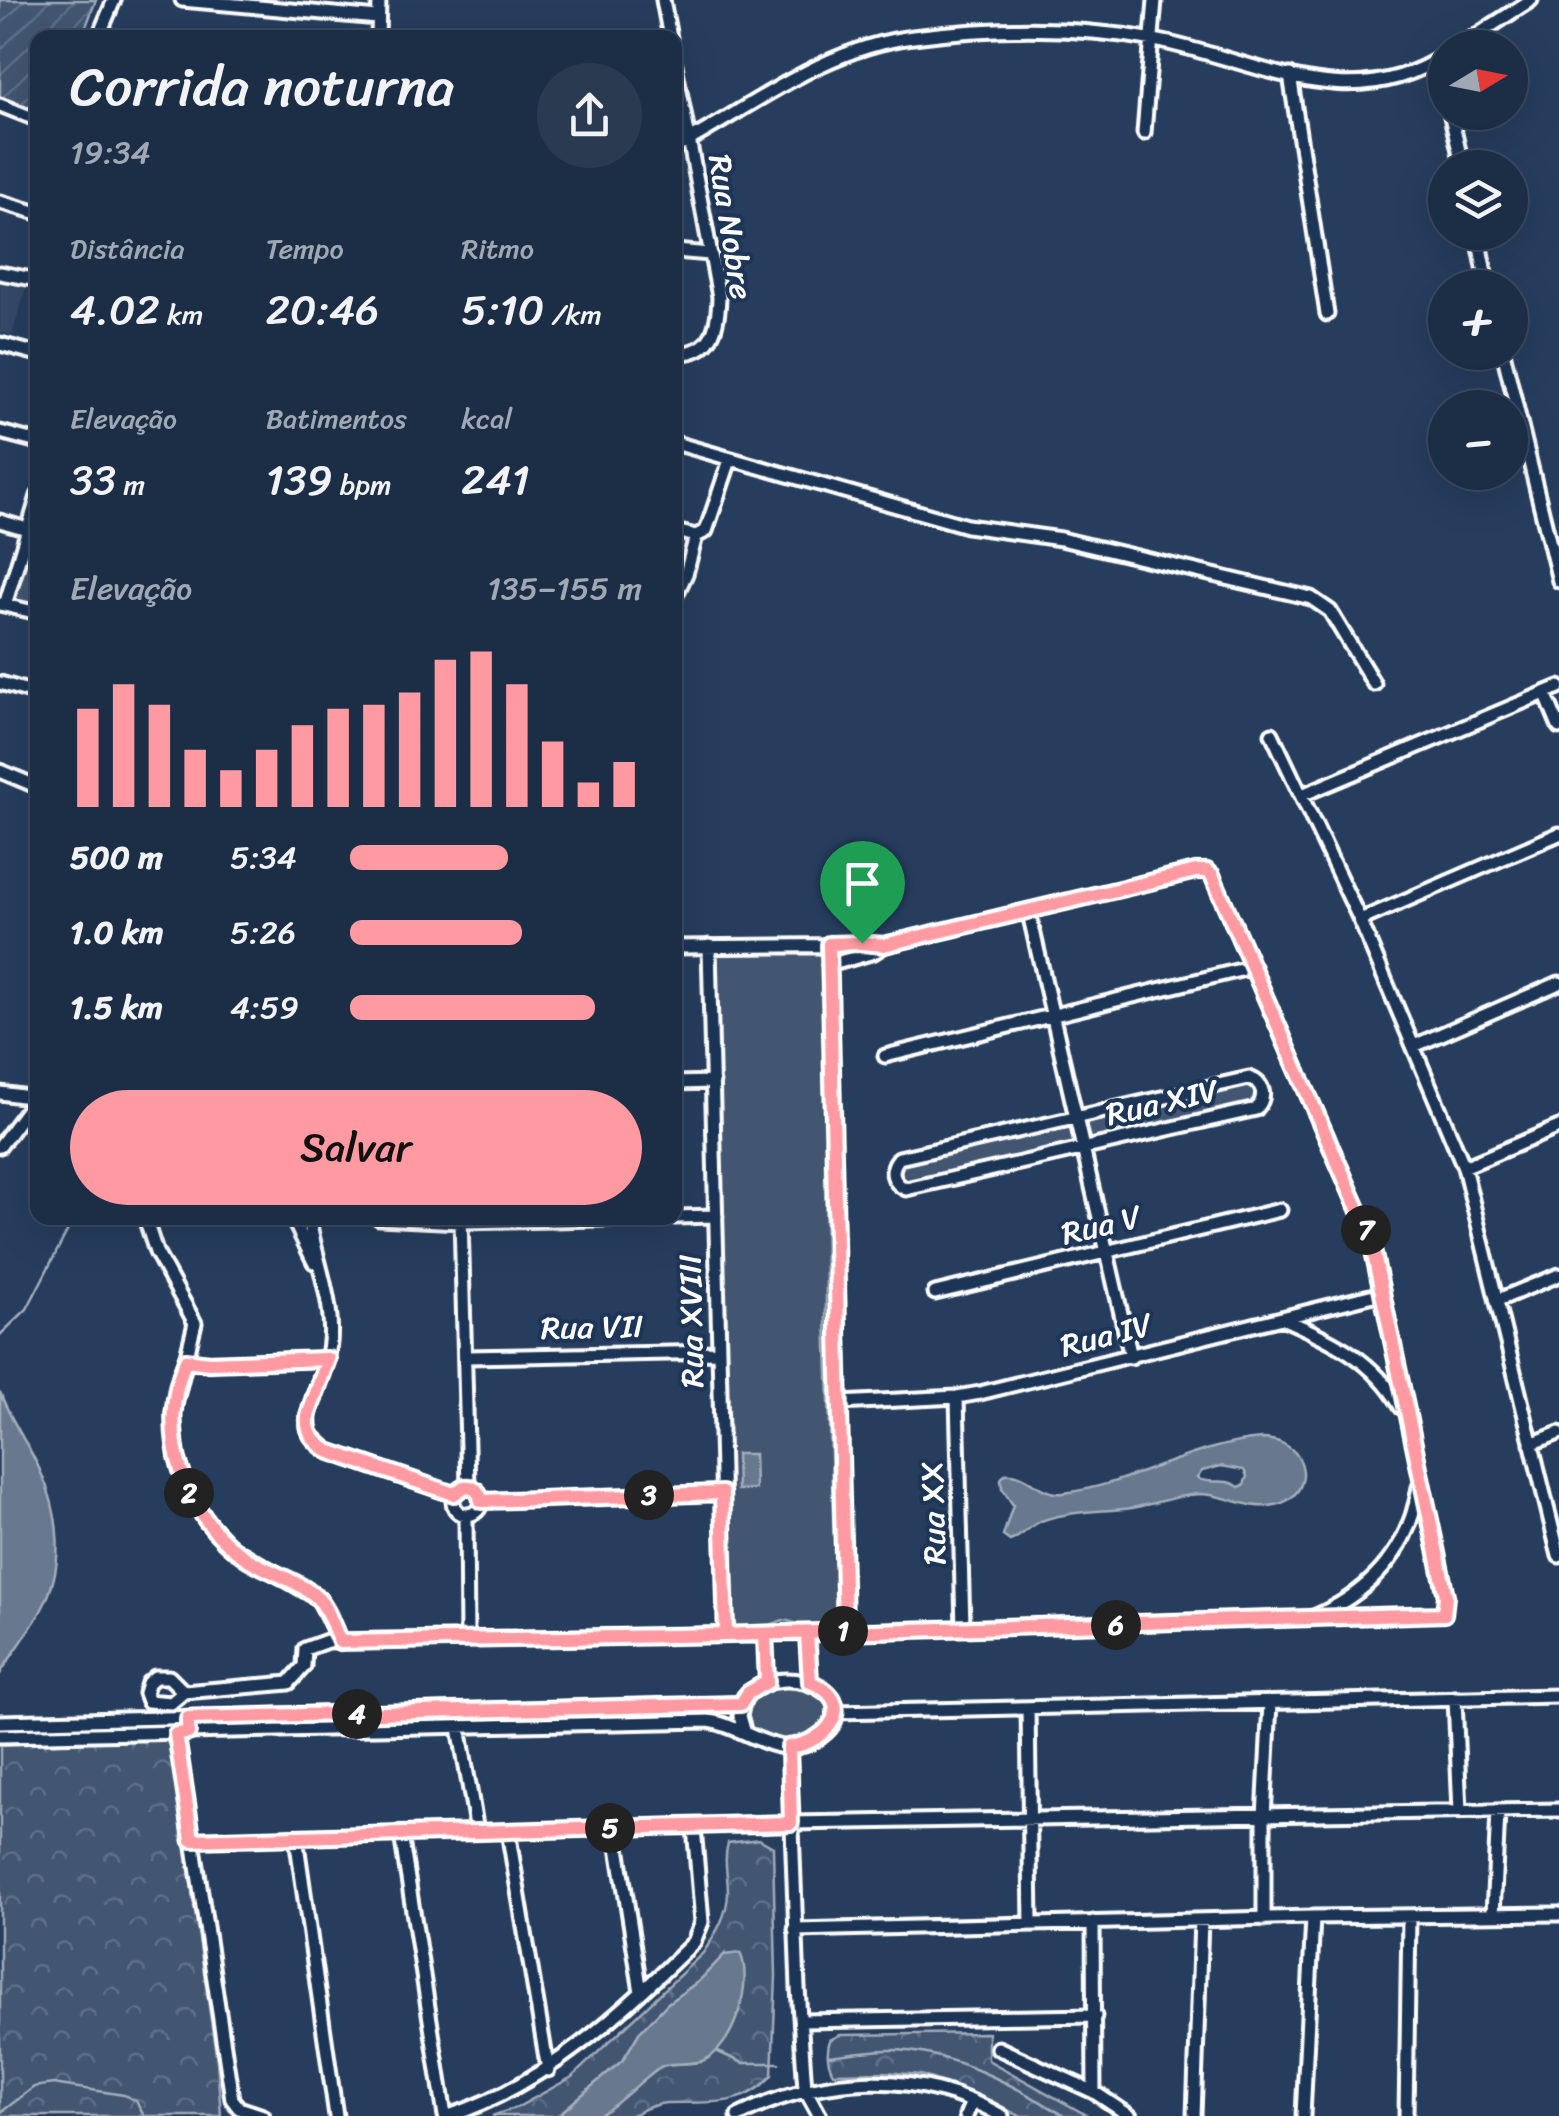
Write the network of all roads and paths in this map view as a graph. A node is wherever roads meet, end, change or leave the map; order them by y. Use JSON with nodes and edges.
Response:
{"nodes":[{"id":1,"x":114,"y":0,"type":"edge"},
{"id":2,"x":182,"y":0,"type":"edge"},
{"id":3,"x":380,"y":0,"type":"edge"},
{"id":4,"x":663,"y":0,"type":"edge"},
{"id":5,"x":1155,"y":0,"type":"edge"},
{"id":6,"x":1531,"y":0,"type":"edge"},
{"id":7,"x":378,"y":18,"type":"junction"},
{"id":8,"x":101,"y":30,"type":"edge"},
{"id":9,"x":378,"y":30,"type":"edge"},
{"id":10,"x":669,"y":30,"type":"edge"},
{"id":11,"x":1485,"y":30,"type":"edge"},
{"id":12,"x":1154,"y":40,"type":"junction"},
{"id":13,"x":1428,"y":64,"type":"edge"},
{"id":14,"x":1290,"y":74,"type":"junction"},
{"id":15,"x":682,"y":103,"type":"edge"},
{"id":16,"x":0,"y":105,"type":"edge"},
{"id":17,"x":30,"y":117,"type":"edge"},
{"id":18,"x":1144,"y":133,"type":"dead end"},
{"id":19,"x":689,"y":141,"type":"junction"},
{"id":20,"x":682,"y":144,"type":"edge"},
{"id":21,"x":0,"y":202,"type":"edge"},
{"id":22,"x":30,"y":211,"type":"edge"},
{"id":23,"x":682,"y":251,"type":"edge"},
{"id":24,"x":710,"y":254,"type":"junction"},
{"id":25,"x":0,"y":273,"type":"edge"},
{"id":26,"x":30,"y":279,"type":"edge"},
{"id":27,"x":1327,"y":314,"type":"dead end"},
{"id":28,"x":0,"y":344,"type":"edge"},
{"id":29,"x":682,"y":351,"type":"edge"},
{"id":30,"x":30,"y":352,"type":"edge"},
{"id":31,"x":1507,"y":370,"type":"edge"},
{"id":32,"x":0,"y":432,"type":"edge"},
{"id":33,"x":30,"y":440,"type":"edge"},
{"id":34,"x":682,"y":446,"type":"edge"},
{"id":35,"x":730,"y":460,"type":"junction"},
{"id":36,"x":30,"y":520,"type":"edge"},
{"id":37,"x":0,"y":521,"type":"edge"},
{"id":38,"x":27,"y":529,"type":"junction"},
{"id":39,"x":686,"y":534,"type":"edge"},
{"id":40,"x":1559,"y":580,"type":"edge"},
{"id":41,"x":682,"y":582,"type":"edge"},
{"id":42,"x":2,"y":604,"type":"edge"},
{"id":43,"x":30,"y":611,"type":"edge"},
{"id":44,"x":0,"y":683,"type":"edge"},
{"id":45,"x":1374,"y":684,"type":"dead end"},
{"id":46,"x":1559,"y":686,"type":"edge"},
{"id":47,"x":30,"y":692,"type":"edge"},
{"id":48,"x":1544,"y":693,"type":"junction"},
{"id":49,"x":1559,"y":726,"type":"edge"},
{"id":50,"x":1272,"y":734,"type":"dead end"},
{"id":51,"x":0,"y":772,"type":"edge"},
{"id":52,"x":30,"y":784,"type":"edge"},
{"id":53,"x":1302,"y":795,"type":"junction"},
{"id":54,"x":1559,"y":834,"type":"edge"},
{"id":55,"x":1029,"y":913,"type":"junction"},
{"id":56,"x":1360,"y":920,"type":"junction"},
{"id":57,"x":829,"y":944,"type":"junction"},
{"id":58,"x":884,"y":945,"type":"junction"},
{"id":59,"x":709,"y":946,"type":"junction"},
{"id":60,"x":682,"y":947,"type":"edge"},
{"id":61,"x":829,"y":965,"type":"junction"},
{"id":62,"x":1253,"y":966,"type":"junction"},
{"id":63,"x":1559,"y":983,"type":"edge"},
{"id":64,"x":1053,"y":1016,"type":"junction"},
{"id":65,"x":1414,"y":1046,"type":"junction"},
{"id":66,"x":885,"y":1056,"type":"dead end"},
{"id":67,"x":712,"y":1082,"type":"junction"},
{"id":68,"x":682,"y":1083,"type":"edge"},
{"id":69,"x":0,"y":1093,"type":"edge"},
{"id":70,"x":30,"y":1095,"type":"edge"},
{"id":71,"x":30,"y":1105,"type":"edge"},
{"id":72,"x":1078,"y":1117,"type":"junction"},
{"id":73,"x":1559,"y":1127,"type":"edge"},
{"id":74,"x":0,"y":1146,"type":"edge"},
{"id":75,"x":1085,"y":1148,"type":"junction"},
{"id":76,"x":1464,"y":1168,"type":"junction"},
{"id":77,"x":1280,"y":1210,"type":"dead end"},
{"id":78,"x":716,"y":1216,"type":"junction"},
{"id":79,"x":682,"y":1217,"type":"edge"},
{"id":80,"x":148,"y":1225,"type":"edge"},
{"id":81,"x":296,"y":1225,"type":"edge"},
{"id":82,"x":315,"y":1225,"type":"edge"},
{"id":83,"x":461,"y":1225,"type":"edge"},
{"id":84,"x":1110,"y":1252,"type":"junction"},
{"id":85,"x":319,"y":1270,"type":"junction"},
{"id":86,"x":1559,"y":1276,"type":"edge"},
{"id":87,"x":935,"y":1293,"type":"dead end"},
{"id":88,"x":1382,"y":1294,"type":"junction"},
{"id":89,"x":1498,"y":1300,"type":"junction"},
{"id":90,"x":1284,"y":1319,"type":"junction"},
{"id":91,"x":719,"y":1352,"type":"junction"},
{"id":92,"x":466,"y":1357,"type":"junction"},
{"id":93,"x":1132,"y":1357,"type":"junction"},
{"id":94,"x":328,"y":1359,"type":"junction"},
{"id":95,"x":186,"y":1360,"type":"junction"},
{"id":96,"x":957,"y":1398,"type":"junction"},
{"id":97,"x":840,"y":1403,"type":"junction"},
{"id":98,"x":1408,"y":1419,"type":"junction"},
{"id":99,"x":1559,"y":1432,"type":"edge"},
{"id":100,"x":1531,"y":1444,"type":"junction"},
{"id":101,"x":1420,"y":1478,"type":"junction"},
{"id":102,"x":468,"y":1486,"type":"junction"},
{"id":103,"x":722,"y":1493,"type":"junction"},
{"id":104,"x":454,"y":1494,"type":"junction"},
{"id":105,"x":481,"y":1501,"type":"junction"},
{"id":106,"x":466,"y":1515,"type":"junction"},
{"id":107,"x":1559,"y":1556,"type":"edge"},
{"id":108,"x":1309,"y":1619,"type":"junction"},
{"id":109,"x":964,"y":1628,"type":"junction"},
{"id":110,"x":845,"y":1631,"type":"junction"},
{"id":111,"x":807,"y":1633,"type":"junction"},
{"id":112,"x":765,"y":1634,"type":"junction"},
{"id":113,"x":726,"y":1635,"type":"junction"},
{"id":114,"x":467,"y":1639,"type":"junction"},
{"id":115,"x":340,"y":1642,"type":"junction"},
{"id":116,"x":767,"y":1682,"type":"junction"},
{"id":117,"x":810,"y":1682,"type":"junction"},
{"id":118,"x":184,"y":1692,"type":"dead end"},
{"id":119,"x":1559,"y":1696,"type":"edge"},
{"id":120,"x":1455,"y":1698,"type":"junction"},
{"id":121,"x":1270,"y":1702,"type":"junction"},
{"id":122,"x":741,"y":1704,"type":"junction"},
{"id":123,"x":1028,"y":1708,"type":"junction"},
{"id":124,"x":835,"y":1712,"type":"junction"},
{"id":125,"x":188,"y":1718,"type":"junction"},
{"id":126,"x":144,"y":1719,"type":"junction"},
{"id":127,"x":0,"y":1722,"type":"edge"},
{"id":128,"x":458,"y":1727,"type":"junction"},
{"id":129,"x":744,"y":1730,"type":"junction"},
{"id":130,"x":145,"y":1734,"type":"junction"},
{"id":131,"x":182,"y":1734,"type":"junction"},
{"id":132,"x":0,"y":1736,"type":"edge"},
{"id":133,"x":789,"y":1747,"type":"junction"},
{"id":134,"x":1559,"y":1810,"type":"edge"},
{"id":135,"x":1460,"y":1812,"type":"junction"},
{"id":136,"x":1498,"y":1812,"type":"junction"},
{"id":137,"x":1264,"y":1818,"type":"junction"},
{"id":138,"x":1030,"y":1820,"type":"junction"},
{"id":139,"x":791,"y":1823,"type":"junction"},
{"id":140,"x":694,"y":1827,"type":"junction"},
{"id":141,"x":615,"y":1828,"type":"junction"},
{"id":142,"x":477,"y":1831,"type":"junction"},
{"id":143,"x":508,"y":1831,"type":"junction"},
{"id":144,"x":401,"y":1834,"type":"junction"},
{"id":145,"x":296,"y":1837,"type":"junction"},
{"id":146,"x":192,"y":1840,"type":"junction"},
{"id":147,"x":1559,"y":1914,"type":"edge"},
{"id":148,"x":1493,"y":1915,"type":"junction"},
{"id":149,"x":1409,"y":1916,"type":"junction"},
{"id":150,"x":1313,"y":1917,"type":"junction"},
{"id":151,"x":1264,"y":1919,"type":"junction"},
{"id":152,"x":1201,"y":1920,"type":"junction"},
{"id":153,"x":1094,"y":1922,"type":"junction"},
{"id":154,"x":1031,"y":1924,"type":"junction"},
{"id":155,"x":795,"y":1930,"type":"junction"},
{"id":156,"x":641,"y":1992,"type":"junction"},
{"id":157,"x":1095,"y":2016,"type":"junction"},
{"id":158,"x":801,"y":2022,"type":"junction"},
{"id":159,"x":998,"y":2048,"type":"dead end"},
{"id":160,"x":548,"y":2070,"type":"junction"},
{"id":161,"x":805,"y":2089,"type":"junction"},
{"id":162,"x":1094,"y":2092,"type":"junction"},
{"id":163,"x":972,"y":2102,"type":"junction"},
{"id":164,"x":262,"y":2116,"type":"edge"},
{"id":165,"x":336,"y":2116,"type":"edge"},
{"id":166,"x":447,"y":2116,"type":"edge"},
{"id":167,"x":738,"y":2116,"type":"edge"},
{"id":168,"x":820,"y":2116,"type":"edge"},
{"id":169,"x":966,"y":2116,"type":"edge"},
{"id":170,"x":1002,"y":2116,"type":"edge"},
{"id":171,"x":1130,"y":2116,"type":"edge"},
{"id":172,"x":1194,"y":2116,"type":"edge"},
{"id":173,"x":1303,"y":2116,"type":"edge"},
{"id":174,"x":1406,"y":2116,"type":"edge"}],
"edges":[{"from":1,"to":8,"type":"street"},
{"from":2,"to":7,"type":"street"},
{"from":3,"to":7,"type":"street"},
{"from":4,"to":10,"type":"street"},
{"from":5,"to":12,"type":"street"},
{"from":6,"to":11,"type":"street"},
{"from":7,"to":9,"type":"street"},
{"from":12,"to":14,"type":"street"},
{"from":12,"to":18,"type":"street"},
{"from":12,"to":19,"type":"street"},
{"from":13,"to":14,"type":"street"},
{"from":14,"to":27,"type":"street"},
{"from":15,"to":19,"type":"street","name":"Rua Nobre"},
{"from":16,"to":17,"type":"street"},
{"from":19,"to":20,"type":"street"},
{"from":19,"to":24,"type":"street","name":"Rua Nobre"},
{"from":21,"to":22,"type":"street"},
{"from":23,"to":24,"type":"street"},
{"from":24,"to":29,"type":"street","name":"Rua Nobre"},
{"from":25,"to":26,"type":"street"},
{"from":28,"to":30,"type":"street"},
{"from":31,"to":40,"type":"street"},
{"from":32,"to":33,"type":"street"},
{"from":34,"to":35,"type":"street"},
{"from":35,"to":39,"type":"street"},
{"from":35,"to":45,"type":"street"},
{"from":36,"to":38,"type":"street"},
{"from":37,"to":38,"type":"street"},
{"from":38,"to":42,"type":"street"},
{"from":39,"to":41,"type":"street"},
{"from":42,"to":43,"type":"street"},
{"from":44,"to":47,"type":"street"},
{"from":46,"to":48,"type":"street"},
{"from":48,"to":49,"type":"street"},
{"from":48,"to":53,"type":"street"},
{"from":50,"to":53,"type":"street"},
{"from":51,"to":52,"type":"street"},
{"from":53,"to":56,"type":"street"},
{"from":54,"to":56,"type":"street"},
{"from":55,"to":58,"type":"street"},
{"from":55,"to":62,"type":"street"},
{"from":55,"to":64,"type":"street"},
{"from":56,"to":65,"type":"street"},
{"from":57,"to":58,"type":"street"},
{"from":57,"to":59,"type":"street"},
{"from":57,"to":61,"type":"street"},
{"from":58,"to":61,"type":"street"},
{"from":59,"to":60,"type":"street"},
{"from":59,"to":67,"type":"street","name":"Rua XVIII"},
{"from":61,"to":97,"type":"street"},
{"from":62,"to":64,"type":"street"},
{"from":62,"to":88,"type":"street"},
{"from":63,"to":65,"type":"street"},
{"from":64,"to":66,"type":"street"},
{"from":64,"to":72,"type":"street"},
{"from":65,"to":76,"type":"street"},
{"from":67,"to":68,"type":"street"},
{"from":67,"to":78,"type":"street","name":"Rua XVIII"},
{"from":69,"to":70,"type":"street"},
{"from":71,"to":74,"type":"street"},
{"from":72,"to":75,"type":"street"},
{"from":72,"to":75,"type":"street","name":"Rua XIV"},
{"from":72,"to":75,"type":"street","name":"Rua XIV"},
{"from":73,"to":76,"type":"street"},
{"from":75,"to":84,"type":"street"},
{"from":76,"to":89,"type":"street"},
{"from":77,"to":84,"type":"street","name":"Rua V"},
{"from":78,"to":79,"type":"street"},
{"from":78,"to":91,"type":"street","name":"Rua XVIII"},
{"from":80,"to":95,"type":"street"},
{"from":81,"to":85,"type":"street"},
{"from":82,"to":85,"type":"street"},
{"from":83,"to":92,"type":"street"},
{"from":84,"to":87,"type":"street","name":"Rua V"},
{"from":84,"to":93,"type":"street"},
{"from":85,"to":94,"type":"street"},
{"from":86,"to":89,"type":"street"},
{"from":88,"to":90,"type":"street","name":"Rua IV"},
{"from":88,"to":98,"type":"street"},
{"from":89,"to":100,"type":"street"},
{"from":90,"to":93,"type":"street","name":"Rua IV"},
{"from":90,"to":98,"type":"street"},
{"from":91,"to":92,"type":"street","name":"Rua VII"},
{"from":91,"to":103,"type":"street","name":"Rua XVIII"},
{"from":92,"to":102,"type":"street"},
{"from":93,"to":96,"type":"street","name":"Rua IV"},
{"from":94,"to":95,"type":"street"},
{"from":94,"to":104,"type":"street"},
{"from":95,"to":115,"type":"street"},
{"from":96,"to":97,"type":"street","name":"Rua IV"},
{"from":96,"to":109,"type":"street","name":"Rua XX"},
{"from":97,"to":110,"type":"street"},
{"from":98,"to":101,"type":"street"},
{"from":99,"to":100,"type":"street"},
{"from":100,"to":107,"type":"street"},
{"from":101,"to":108,"type":"street"},
{"from":101,"to":108,"type":"street"},
{"from":102,"to":104,"type":"street"},
{"from":102,"to":105,"type":"street"},
{"from":103,"to":105,"type":"street"},
{"from":103,"to":113,"type":"street","name":"Rua XVIII"},
{"from":104,"to":106,"type":"street"},
{"from":105,"to":106,"type":"street"},
{"from":106,"to":114,"type":"street"},
{"from":108,"to":109,"type":"street"},
{"from":109,"to":110,"type":"street"},
{"from":110,"to":111,"type":"street"},
{"from":111,"to":112,"type":"street"},
{"from":111,"to":117,"type":"street"},
{"from":112,"to":113,"type":"street"},
{"from":112,"to":116,"type":"street"},
{"from":113,"to":114,"type":"street"},
{"from":114,"to":115,"type":"street"},
{"from":115,"to":118,"type":"street"},
{"from":116,"to":117,"type":"street"},
{"from":116,"to":122,"type":"street"},
{"from":117,"to":124,"type":"street"},
{"from":119,"to":120,"type":"street"},
{"from":120,"to":121,"type":"street"},
{"from":120,"to":135,"type":"street"},
{"from":121,"to":123,"type":"street"},
{"from":121,"to":137,"type":"street"},
{"from":122,"to":125,"type":"street"},
{"from":122,"to":129,"type":"street"},
{"from":123,"to":124,"type":"street"},
{"from":123,"to":138,"type":"street"},
{"from":124,"to":133,"type":"street"},
{"from":125,"to":126,"type":"street"},
{"from":125,"to":131,"type":"street"},
{"from":126,"to":127,"type":"street"},
{"from":126,"to":130,"type":"street"},
{"from":128,"to":129,"type":"street"},
{"from":128,"to":131,"type":"street"},
{"from":128,"to":142,"type":"street"},
{"from":129,"to":133,"type":"street"},
{"from":130,"to":131,"type":"street"},
{"from":130,"to":132,"type":"street"},
{"from":131,"to":146,"type":"street"},
{"from":133,"to":139,"type":"street"},
{"from":134,"to":136,"type":"street"},
{"from":135,"to":136,"type":"street"},
{"from":135,"to":137,"type":"street"},
{"from":136,"to":148,"type":"street"},
{"from":137,"to":138,"type":"street"},
{"from":137,"to":151,"type":"street"},
{"from":138,"to":139,"type":"street"},
{"from":138,"to":154,"type":"street"},
{"from":139,"to":140,"type":"street"},
{"from":139,"to":155,"type":"street"},
{"from":140,"to":141,"type":"street"},
{"from":140,"to":156,"type":"street"},
{"from":141,"to":143,"type":"street"},
{"from":141,"to":156,"type":"street"},
{"from":142,"to":143,"type":"street"},
{"from":142,"to":144,"type":"street"},
{"from":143,"to":160,"type":"street"},
{"from":144,"to":145,"type":"street"},
{"from":144,"to":166,"type":"street"},
{"from":145,"to":146,"type":"street"},
{"from":145,"to":165,"type":"street"},
{"from":146,"to":164,"type":"street"},
{"from":147,"to":148,"type":"street"},
{"from":148,"to":149,"type":"street"},
{"from":149,"to":150,"type":"street"},
{"from":149,"to":174,"type":"street"},
{"from":150,"to":151,"type":"street"},
{"from":150,"to":173,"type":"street"},
{"from":151,"to":152,"type":"street"},
{"from":152,"to":153,"type":"street"},
{"from":152,"to":172,"type":"street"},
{"from":153,"to":154,"type":"street"},
{"from":153,"to":157,"type":"street"},
{"from":154,"to":155,"type":"street"},
{"from":155,"to":158,"type":"street"},
{"from":156,"to":160,"type":"street"},
{"from":157,"to":158,"type":"street"},
{"from":157,"to":162,"type":"street"},
{"from":158,"to":161,"type":"street"},
{"from":159,"to":162,"type":"street"},
{"from":160,"to":166,"type":"street"},
{"from":161,"to":163,"type":"street"},
{"from":161,"to":167,"type":"street"},
{"from":161,"to":168,"type":"street"},
{"from":162,"to":171,"type":"street"},
{"from":163,"to":169,"type":"street"},
{"from":163,"to":170,"type":"street"}]}
